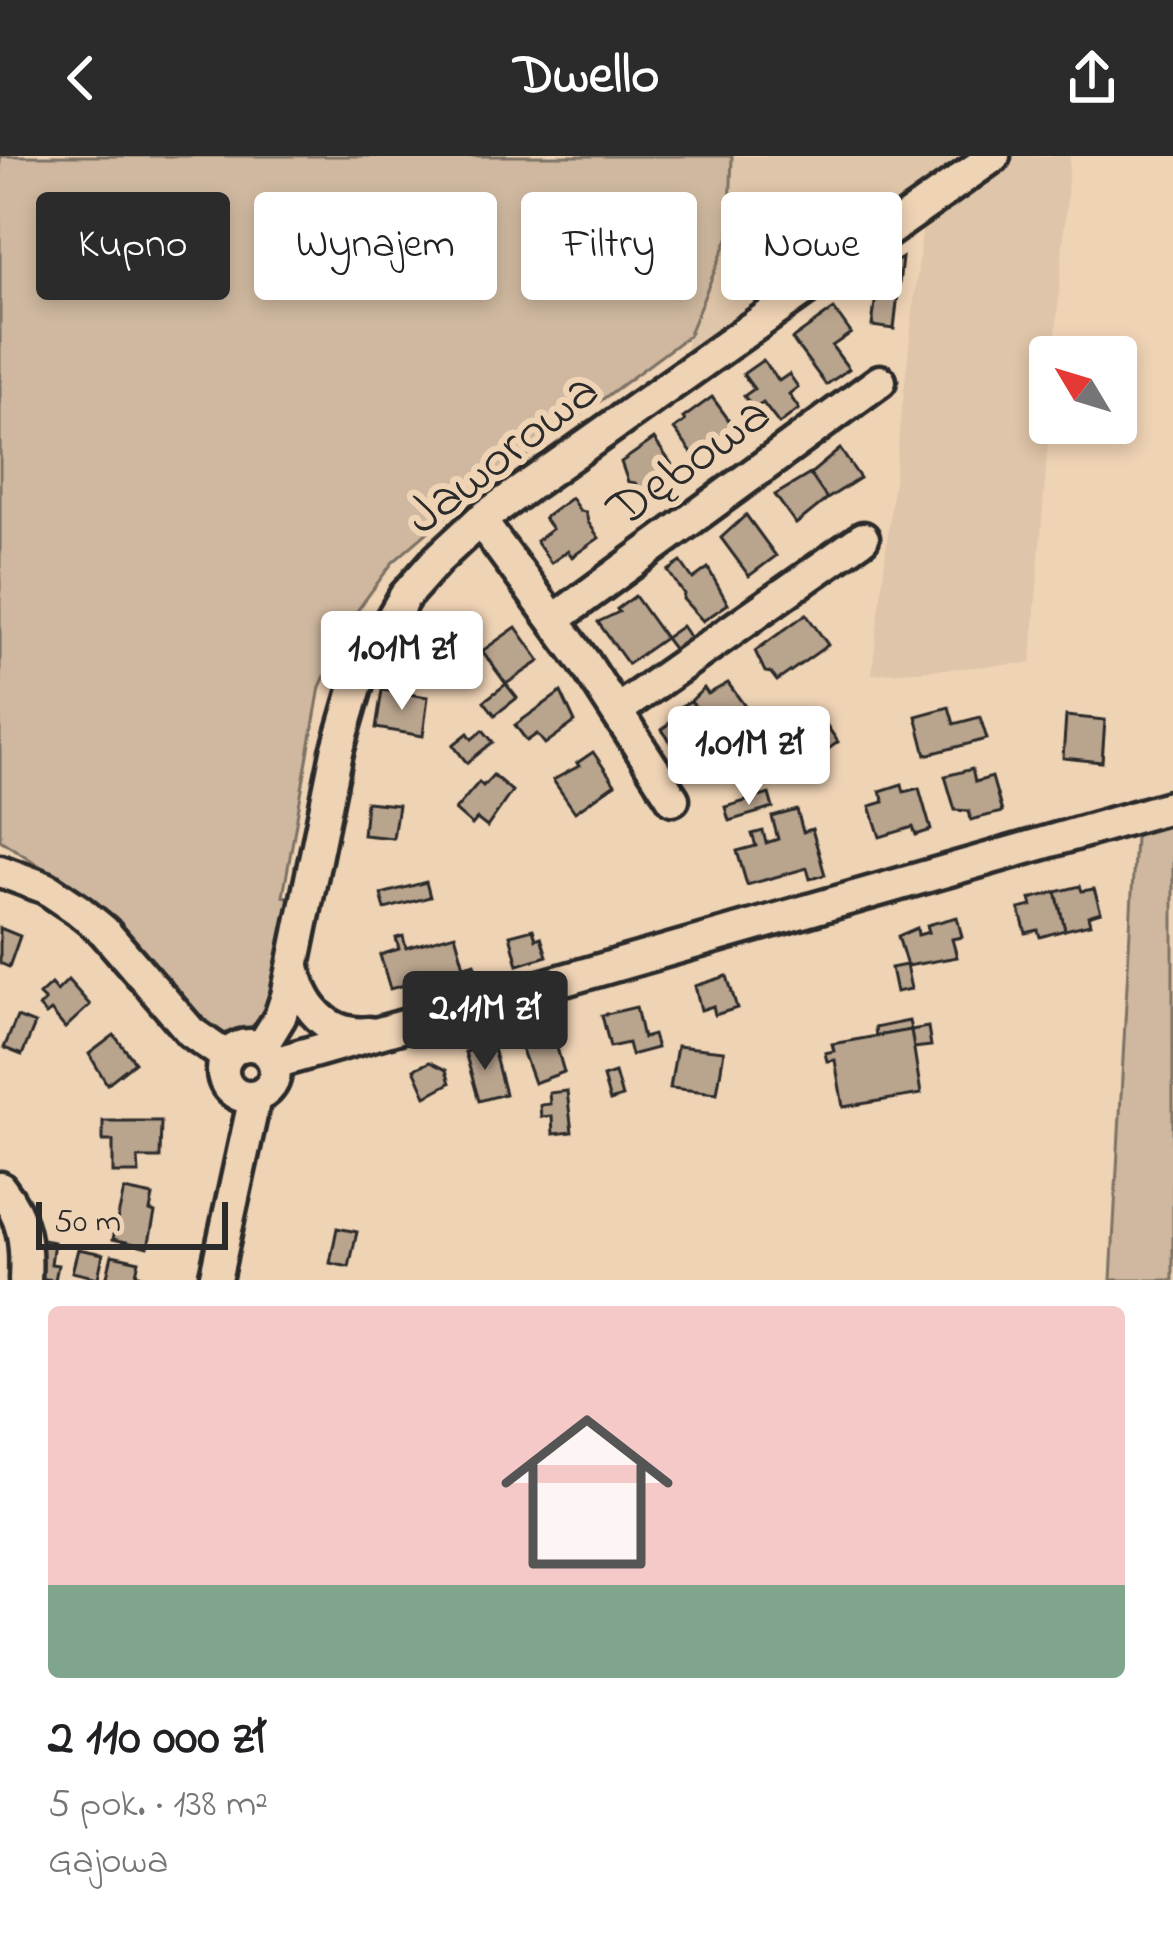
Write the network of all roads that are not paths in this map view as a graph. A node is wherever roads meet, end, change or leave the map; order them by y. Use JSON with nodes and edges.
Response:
{"nodes":[{"id":1,"x":994,"y":156,"type":"edge"},
{"id":2,"x":880,"y":381,"type":"dead end"},
{"id":3,"x":481,"y":520,"type":"junction"},
{"id":4,"x":863,"y":538,"type":"dead end"},
{"id":5,"x":554,"y":620,"type":"junction"},
{"id":6,"x":618,"y":710,"type":"junction"},
{"id":7,"x":673,"y":799,"type":"dead end"},
{"id":8,"x":1173,"y":806,"type":"edge"},
{"id":9,"x":0,"y":871,"type":"edge"},
{"id":10,"x":294,"y":966,"type":"junction"},
{"id":11,"x":381,"y":1031,"type":"junction"},
{"id":12,"x":268,"y":1055,"type":"junction"},
{"id":13,"x":227,"y":1057,"type":"junction"},
{"id":14,"x":254,"y":1097,"type":"junction"},
{"id":15,"x":0,"y":1188,"type":"edge"},
{"id":16,"x":25,"y":1280,"type":"edge"},
{"id":17,"x":215,"y":1280,"type":"edge"}],
"edges":[{"from":1,"to":3,"type":"street","name":"Jaworowa"},
{"from":2,"to":5,"type":"street","name":"Dębowa"},
{"from":3,"to":5,"type":"street"},
{"from":3,"to":10,"type":"street","name":"Jaworowa"},
{"from":4,"to":6,"type":"street"},
{"from":5,"to":6,"type":"street"},
{"from":6,"to":7,"type":"street"},
{"from":8,"to":11,"type":"street"},
{"from":9,"to":13,"type":"street"},
{"from":10,"to":11,"type":"street"},
{"from":10,"to":12,"type":"street","name":"Jaworowa"},
{"from":11,"to":12,"type":"street"},
{"from":12,"to":13,"type":"street"},
{"from":12,"to":14,"type":"street"},
{"from":13,"to":14,"type":"street"},
{"from":14,"to":17,"type":"street"},
{"from":15,"to":16,"type":"street"}]}
